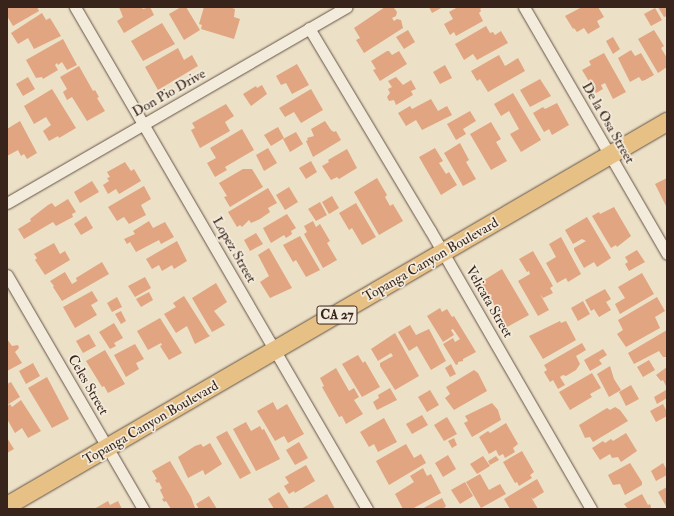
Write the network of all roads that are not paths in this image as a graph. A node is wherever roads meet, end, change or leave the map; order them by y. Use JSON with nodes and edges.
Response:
{"nodes":[{"id":1,"x":75,"y":7,"type":"edge"},
{"id":2,"x":346,"y":7,"type":"edge"},
{"id":3,"x":524,"y":7,"type":"edge"},
{"id":4,"x":309,"y":28,"type":"junction"},
{"id":5,"x":667,"y":122,"type":"edge"},
{"id":6,"x":144,"y":125,"type":"junction"},
{"id":7,"x":609,"y":155,"type":"junction"},
{"id":8,"x":7,"y":203,"type":"edge"},
{"id":9,"x":443,"y":253,"type":"junction"},
{"id":10,"x":667,"y":254,"type":"edge"},
{"id":11,"x":7,"y":275,"type":"edge"},
{"id":12,"x":276,"y":351,"type":"junction"},
{"id":13,"x":108,"y":448,"type":"junction"},
{"id":14,"x":7,"y":506,"type":"edge"},
{"id":15,"x":143,"y":509,"type":"edge"},
{"id":16,"x":367,"y":509,"type":"edge"},
{"id":17,"x":592,"y":509,"type":"edge"}],
"edges":[{"from":1,"to":6,"type":"street","name":"Lopez Street"},
{"from":2,"to":4,"type":"street","name":"Don Pio Drive"},
{"from":3,"to":7,"type":"street","name":"De la Osa Street"},
{"from":4,"to":6,"type":"street","name":"Don Pio Drive"},
{"from":4,"to":9,"type":"street","name":"Velicata Street"},
{"from":5,"to":7,"type":"main road","name":"Topanga Canyon Boulevard","number":"CA 27"},
{"from":6,"to":8,"type":"street","name":"Don Pio Drive"},
{"from":6,"to":12,"type":"street","name":"Lopez Street"},
{"from":7,"to":9,"type":"main road","name":"Topanga Canyon Boulevard","number":"CA 27"},
{"from":7,"to":10,"type":"street","name":"De la Osa Street"},
{"from":9,"to":12,"type":"main road","name":"Topanga Canyon Boulevard","number":"CA 27"},
{"from":9,"to":17,"type":"street","name":"Velicata Street"},
{"from":11,"to":13,"type":"street","name":"Celes Street"},
{"from":12,"to":13,"type":"main road","name":"Topanga Canyon Boulevard","number":"CA 27"},
{"from":12,"to":16,"type":"street","name":"Lopez Street"},
{"from":13,"to":14,"type":"main road","name":"Topanga Canyon Boulevard","number":"CA 27"},
{"from":13,"to":15,"type":"street","name":"Celes Street"}]}
